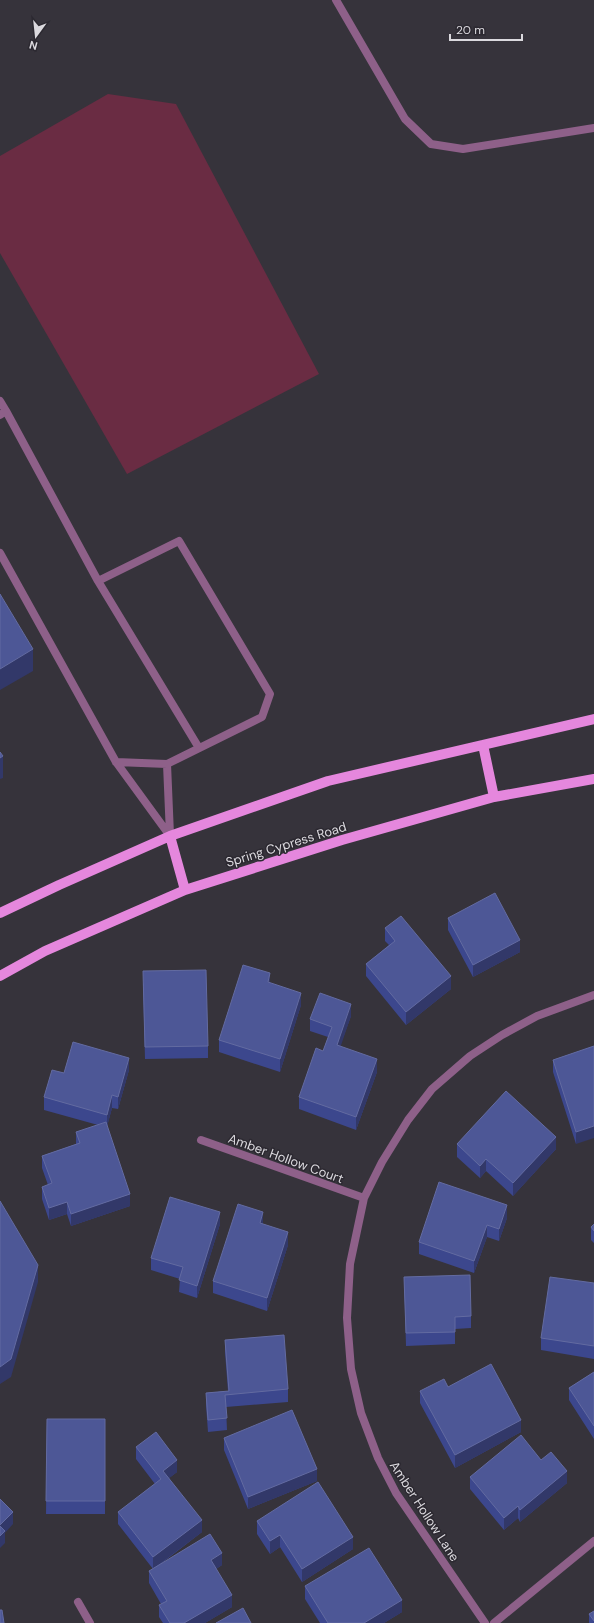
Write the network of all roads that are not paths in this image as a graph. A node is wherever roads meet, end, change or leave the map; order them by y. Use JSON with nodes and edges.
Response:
{"nodes":[{"id":1,"x":336,"y":0,"type":"edge"},
{"id":2,"x":594,"y":128,"type":"edge"},
{"id":3,"x":0,"y":401,"type":"edge"},
{"id":4,"x":3,"y":413,"type":"edge"},
{"id":5,"x":0,"y":553,"type":"edge"},
{"id":6,"x":98,"y":581,"type":"junction"},
{"id":7,"x":594,"y":719,"type":"edge"},
{"id":8,"x":483,"y":745,"type":"junction"},
{"id":9,"x":199,"y":748,"type":"junction"},
{"id":10,"x":116,"y":762,"type":"junction"},
{"id":11,"x":167,"y":764,"type":"junction"},
{"id":12,"x":594,"y":779,"type":"edge"},
{"id":13,"x":494,"y":797,"type":"junction"},
{"id":14,"x":170,"y":836,"type":"junction"},
{"id":15,"x":185,"y":890,"type":"junction"},
{"id":16,"x":0,"y":913,"type":"edge"},
{"id":17,"x":0,"y":976,"type":"edge"},
{"id":18,"x":594,"y":995,"type":"edge"},
{"id":19,"x":201,"y":1140,"type":"dead end"},
{"id":20,"x":364,"y":1198,"type":"junction"},
{"id":21,"x":594,"y":1541,"type":"edge"},
{"id":22,"x":78,"y":1602,"type":"dead end"},
{"id":23,"x":90,"y":1623,"type":"edge"},
{"id":24,"x":485,"y":1623,"type":"edge"},
{"id":25,"x":494,"y":1623,"type":"edge"}],
"edges":[{"from":1,"to":2,"type":"street"},
{"from":3,"to":4,"type":"street"},
{"from":4,"to":6,"type":"street"},
{"from":5,"to":10,"type":"street"},
{"from":6,"to":9,"type":"street"},
{"from":6,"to":9,"type":"street"},
{"from":7,"to":8,"type":"main road"},
{"from":8,"to":13,"type":"main road"},
{"from":8,"to":14,"type":"main road"},
{"from":9,"to":11,"type":"street"},
{"from":10,"to":11,"type":"street"},
{"from":10,"to":14,"type":"street"},
{"from":11,"to":14,"type":"street"},
{"from":12,"to":13,"type":"main road","name":"Spring Cypress Road"},
{"from":13,"to":15,"type":"main road","name":"Spring Cypress Road"},
{"from":14,"to":15,"type":"main road"},
{"from":14,"to":16,"type":"main road"},
{"from":15,"to":17,"type":"main road","name":"Spring Cypress Road"},
{"from":18,"to":20,"type":"street","name":"Amber Hollow Lane"},
{"from":19,"to":20,"type":"street","name":"Amber Hollow Court"},
{"from":20,"to":24,"type":"street","name":"Amber Hollow Lane"},
{"from":21,"to":25,"type":"street"},
{"from":22,"to":23,"type":"street"}]}
